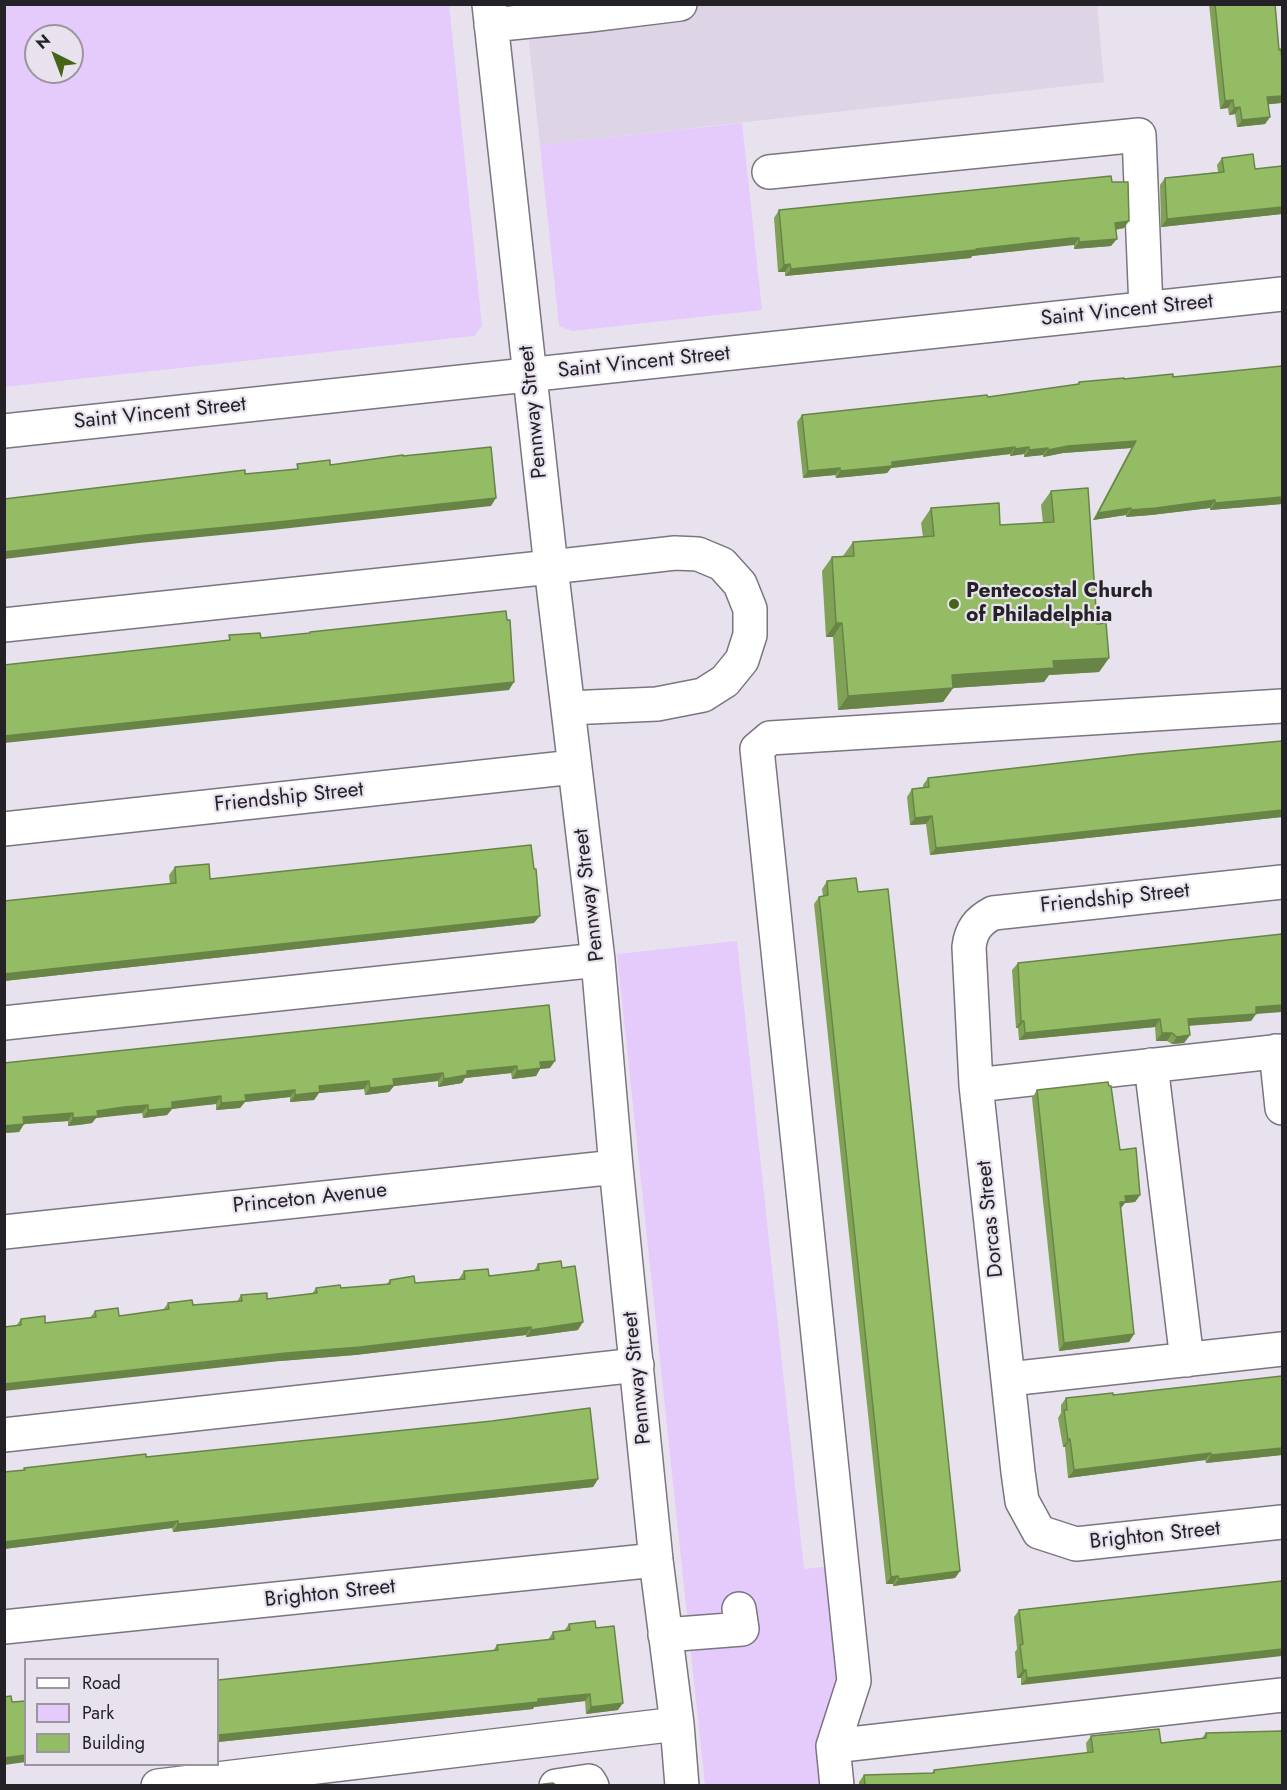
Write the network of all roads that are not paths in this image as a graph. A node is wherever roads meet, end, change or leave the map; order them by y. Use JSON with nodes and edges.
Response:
{"nodes":[{"id":1,"x":680,"y":4,"type":"edge"},
{"id":2,"x":590,"y":10,"type":"edge"},
{"id":3,"x":490,"y":15,"type":"edge"},
{"id":4,"x":769,"y":172,"type":"dead end"},
{"id":5,"x":1282,"y":294,"type":"edge"},
{"id":6,"x":1146,"y":309,"type":"junction"},
{"id":7,"x":529,"y":375,"type":"junction"},
{"id":8,"x":4,"y":431,"type":"edge"},
{"id":9,"x":551,"y":567,"type":"junction"},
{"id":10,"x":4,"y":625,"type":"edge"},
{"id":11,"x":1282,"y":706,"type":"edge"},
{"id":12,"x":568,"y":708,"type":"junction"},
{"id":13,"x":574,"y":767,"type":"junction"},
{"id":14,"x":4,"y":829,"type":"edge"},
{"id":15,"x":1282,"y":882,"type":"edge"},
{"id":16,"x":969,"y":947,"type":"joint"},
{"id":17,"x":598,"y":960,"type":"junction"},
{"id":18,"x":4,"y":1023,"type":"edge"},
{"id":19,"x":1279,"y":1051,"type":"edge"},
{"id":20,"x":1151,"y":1065,"type":"junction"},
{"id":21,"x":976,"y":1085,"type":"junction"},
{"id":22,"x":1282,"y":1108,"type":"edge"},
{"id":23,"x":616,"y":1167,"type":"junction"},
{"id":24,"x":4,"y":1232,"type":"edge"},
{"id":25,"x":1282,"y":1349,"type":"edge"},
{"id":26,"x":1187,"y":1360,"type":"junction"},
{"id":27,"x":637,"y":1365,"type":"junction"},
{"id":28,"x":1008,"y":1379,"type":"junction"},
{"id":29,"x":4,"y":1436,"type":"edge"},
{"id":30,"x":1021,"y":1491,"type":"joint"},
{"id":31,"x":1282,"y":1522,"type":"edge"},
{"id":32,"x":656,"y":1560,"type":"junction"},
{"id":33,"x":740,"y":1609,"type":"dead end"},
{"id":34,"x":4,"y":1628,"type":"edge"},
{"id":35,"x":665,"y":1635,"type":"junction"},
{"id":36,"x":1282,"y":1695,"type":"edge"},
{"id":37,"x":676,"y":1724,"type":"junction"},
{"id":38,"x":833,"y":1746,"type":"junction"},
{"id":39,"x":234,"y":1781,"type":"edge"},
{"id":40,"x":158,"y":1785,"type":"edge"},
{"id":41,"x":556,"y":1785,"type":"edge"},
{"id":42,"x":592,"y":1785,"type":"edge"},
{"id":43,"x":682,"y":1785,"type":"edge"},
{"id":44,"x":837,"y":1785,"type":"edge"}],
"edges":[{"from":1,"to":2,"type":"street"},
{"from":2,"to":3,"type":"street"},
{"from":3,"to":7,"type":"street","name":"Pennway Street"},
{"from":4,"to":6,"type":"street"},
{"from":5,"to":6,"type":"street","name":"Saint Vincent Street"},
{"from":6,"to":7,"type":"street","name":"Saint Vincent Street"},
{"from":7,"to":8,"type":"street","name":"Saint Vincent Street"},
{"from":7,"to":9,"type":"street","name":"Pennway Street"},
{"from":9,"to":10,"type":"street"},
{"from":9,"to":12,"type":"street","name":"Pennway Street"},
{"from":9,"to":12,"type":"street"},
{"from":11,"to":38,"type":"street"},
{"from":12,"to":13,"type":"street","name":"Pennway Street"},
{"from":13,"to":14,"type":"street","name":"Friendship Street"},
{"from":13,"to":17,"type":"street","name":"Pennway Street"},
{"from":15,"to":16,"type":"street","name":"Friendship Street"},
{"from":16,"to":21,"type":"street","name":"Dorcas Street"},
{"from":17,"to":18,"type":"street"},
{"from":17,"to":23,"type":"street","name":"Pennway Street"},
{"from":19,"to":20,"type":"street"},
{"from":19,"to":22,"type":"street"},
{"from":20,"to":21,"type":"street"},
{"from":20,"to":26,"type":"street"},
{"from":21,"to":28,"type":"street","name":"Dorcas Street"},
{"from":23,"to":24,"type":"street","name":"Princeton Avenue"},
{"from":23,"to":27,"type":"street","name":"Pennway Street"},
{"from":25,"to":26,"type":"street"},
{"from":26,"to":28,"type":"street"},
{"from":27,"to":29,"type":"street"},
{"from":27,"to":32,"type":"street","name":"Pennway Street"},
{"from":28,"to":30,"type":"street","name":"Dorcas Street"},
{"from":30,"to":31,"type":"street","name":"Brighton Street"},
{"from":32,"to":34,"type":"street","name":"Brighton Street"},
{"from":32,"to":35,"type":"street","name":"Pennway Street"},
{"from":33,"to":35,"type":"street"},
{"from":35,"to":37,"type":"street","name":"Pennway Street"},
{"from":36,"to":38,"type":"street"},
{"from":37,"to":39,"type":"street"},
{"from":37,"to":43,"type":"street","name":"Pennway Street"},
{"from":38,"to":44,"type":"street"},
{"from":39,"to":40,"type":"street"},
{"from":41,"to":42,"type":"street"}]}
